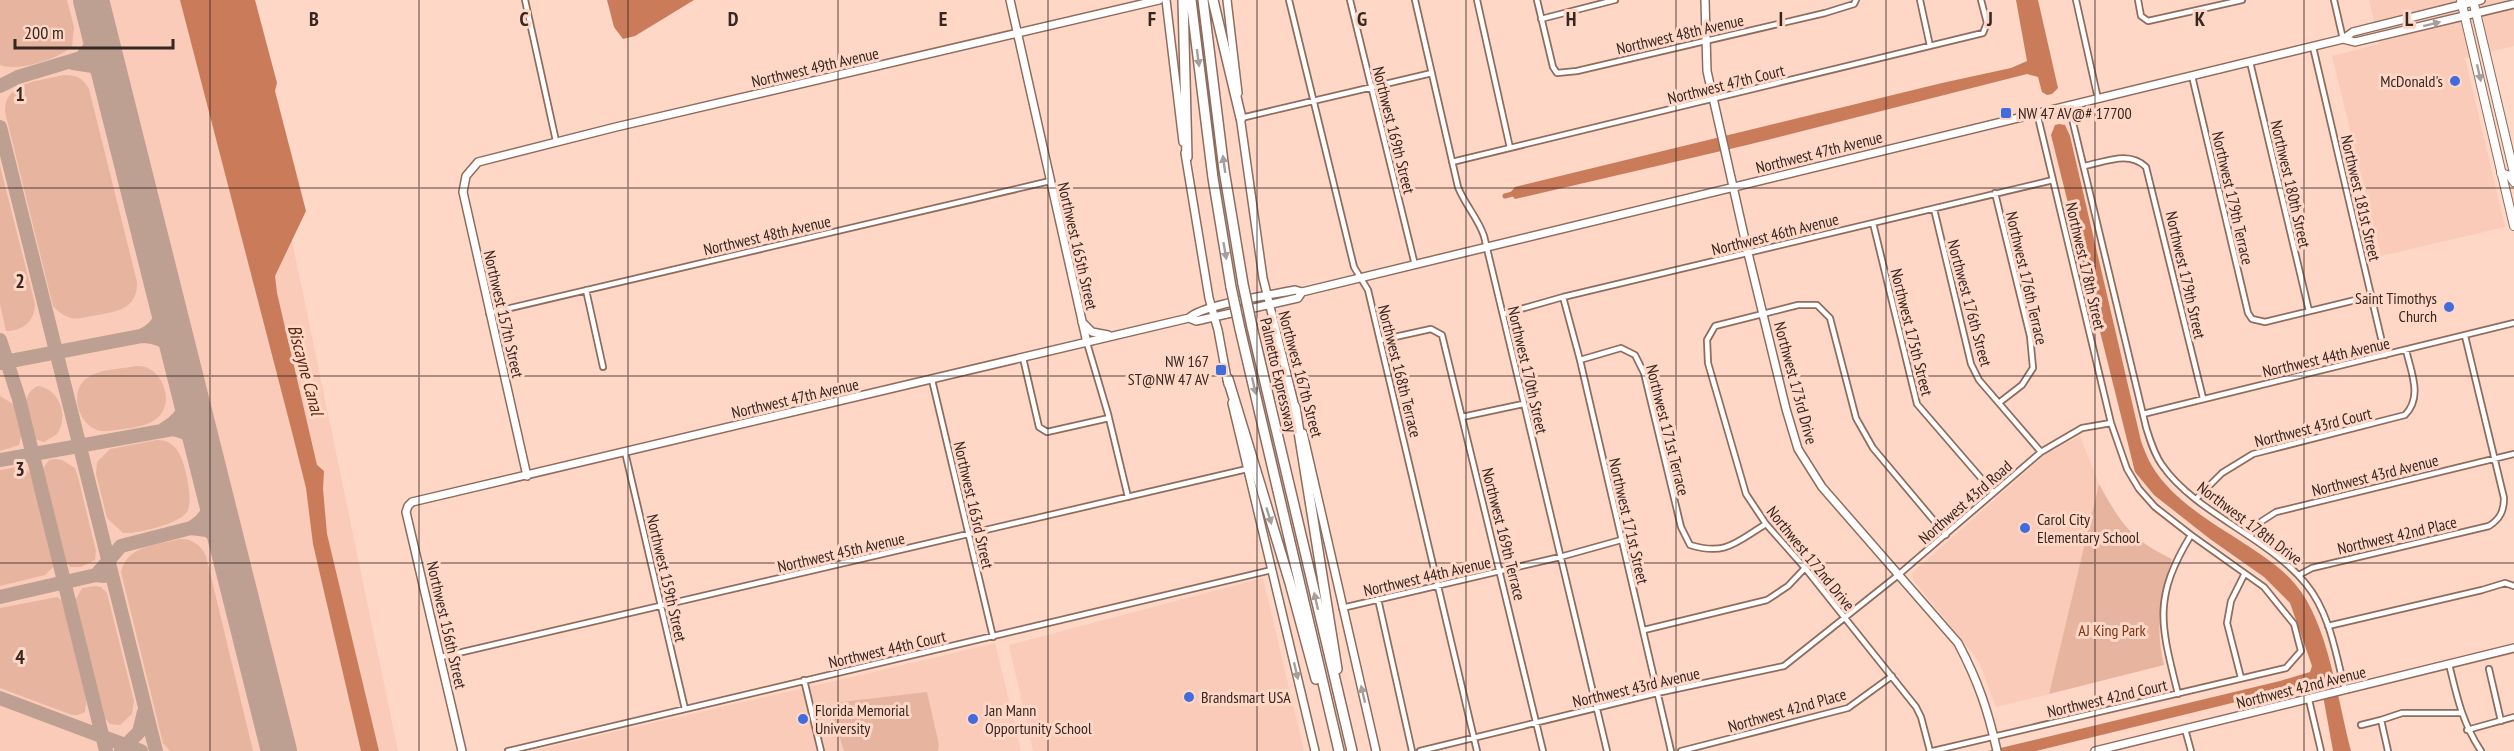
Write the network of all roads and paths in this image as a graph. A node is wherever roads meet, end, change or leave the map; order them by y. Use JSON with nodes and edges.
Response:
{"nodes":[{"id":1,"x":525,"y":0,"type":"edge"},
{"id":2,"x":1010,"y":0,"type":"edge"},
{"id":3,"x":1159,"y":0,"type":"edge"},
{"id":4,"x":1166,"y":0,"type":"edge"},
{"id":5,"x":1183,"y":0,"type":"edge"},
{"id":6,"x":1191,"y":0,"type":"edge"},
{"id":7,"x":1203,"y":0,"type":"edge"},
{"id":8,"x":1213,"y":0,"type":"edge"},
{"id":9,"x":1227,"y":0,"type":"edge"},
{"id":10,"x":1289,"y":0,"type":"edge"},
{"id":11,"x":1350,"y":0,"type":"edge"},
{"id":12,"x":1415,"y":0,"type":"edge"},
{"id":13,"x":1477,"y":0,"type":"edge"},
{"id":14,"x":1537,"y":0,"type":"edge"},
{"id":15,"x":1615,"y":0,"type":"edge"},
{"id":16,"x":1705,"y":0,"type":"edge"},
{"id":17,"x":1856,"y":0,"type":"edge"},
{"id":18,"x":1920,"y":0,"type":"edge"},
{"id":19,"x":1982,"y":0,"type":"edge"},
{"id":20,"x":2076,"y":0,"type":"edge"},
{"id":21,"x":2138,"y":0,"type":"edge"},
{"id":22,"x":2242,"y":0,"type":"edge"},
{"id":23,"x":2334,"y":0,"type":"edge"},
{"id":24,"x":2476,"y":1,"type":"edge"},
{"id":25,"x":2462,"y":2,"type":"edge"},
{"id":26,"x":2514,"y":4,"type":"edge"},
{"id":27,"x":2476,"y":13,"type":"junction"},
{"id":28,"x":2465,"y":16,"type":"junction"},
{"id":29,"x":1541,"y":19,"type":"junction"},
{"id":30,"x":1017,"y":33,"type":"junction"},
{"id":31,"x":1705,"y":39,"type":"junction"},
{"id":32,"x":2343,"y":39,"type":"junction"},
{"id":33,"x":1930,"y":46,"type":"junction"},
{"id":34,"x":2313,"y":47,"type":"junction"},
{"id":35,"x":2250,"y":62,"type":"junction"},
{"id":36,"x":1432,"y":73,"type":"junction"},
{"id":37,"x":2192,"y":76,"type":"junction"},
{"id":38,"x":1372,"y":87,"type":"junction"},
{"id":39,"x":2098,"y":99,"type":"junction"},
{"id":40,"x":1714,"y":100,"type":"junction"},
{"id":41,"x":1313,"y":101,"type":"junction"},
{"id":42,"x":2069,"y":106,"type":"junction"},
{"id":43,"x":2037,"y":113,"type":"junction"},
{"id":44,"x":1241,"y":118,"type":"junction"},
{"id":45,"x":556,"y":141,"type":"junction"},
{"id":46,"x":1510,"y":148,"type":"junction"},
{"id":47,"x":2497,"y":154,"type":"junction"},
{"id":48,"x":1187,"y":157,"type":"junction"},
{"id":49,"x":478,"y":162,"type":"joint"},
{"id":50,"x":1452,"y":162,"type":"junction"},
{"id":51,"x":2084,"y":166,"type":"junction"},
{"id":52,"x":2514,"y":171,"type":"edge"},
{"id":53,"x":2501,"y":173,"type":"junction"},
{"id":54,"x":2053,"y":180,"type":"junction"},
{"id":55,"x":1050,"y":181,"type":"junction"},
{"id":56,"x":2514,"y":182,"type":"edge"},
{"id":57,"x":1734,"y":187,"type":"junction"},
{"id":58,"x":1995,"y":193,"type":"junction"},
{"id":59,"x":1934,"y":209,"type":"junction"},
{"id":60,"x":1873,"y":223,"type":"junction"},
{"id":61,"x":2514,"y":226,"type":"edge"},
{"id":62,"x":1487,"y":248,"type":"junction"},
{"id":63,"x":1748,"y":253,"type":"junction"},
{"id":64,"x":1415,"y":265,"type":"junction"},
{"id":65,"x":1361,"y":278,"type":"junction"},
{"id":66,"x":586,"y":290,"type":"junction"},
{"id":67,"x":1302,"y":292,"type":"junction"},
{"id":68,"x":1266,"y":296,"type":"junction"},
{"id":69,"x":2372,"y":296,"type":"junction"},
{"id":70,"x":1563,"y":297,"type":"junction"},
{"id":71,"x":1269,"y":306,"type":"junction"},
{"id":72,"x":1212,"y":308,"type":"junction"},
{"id":73,"x":2309,"y":311,"type":"junction"},
{"id":74,"x":489,"y":313,"type":"junction"},
{"id":75,"x":1763,"y":313,"type":"junction"},
{"id":76,"x":1503,"y":314,"type":"junction"},
{"id":77,"x":1189,"y":318,"type":"junction"},
{"id":78,"x":1215,"y":318,"type":"junction"},
{"id":79,"x":1082,"y":322,"type":"junction"},
{"id":80,"x":2514,"y":323,"type":"edge"},
{"id":81,"x":1114,"y":336,"type":"junction"},
{"id":82,"x":2465,"y":336,"type":"junction"},
{"id":83,"x":1381,"y":340,"type":"junction"},
{"id":84,"x":1087,"y":342,"type":"junction"},
{"id":85,"x":2406,"y":350,"type":"junction"},
{"id":86,"x":2385,"y":355,"type":"junction"},
{"id":87,"x":1023,"y":358,"type":"junction"},
{"id":88,"x":1580,"y":360,"type":"junction"},
{"id":89,"x":603,"y":367,"type":"dead end"},
{"id":90,"x":1228,"y":379,"type":"junction"},
{"id":91,"x":932,"y":380,"type":"junction"},
{"id":92,"x":2203,"y":398,"type":"junction"},
{"id":93,"x":2000,"y":402,"type":"junction"},
{"id":94,"x":1523,"y":404,"type":"junction"},
{"id":95,"x":1295,"y":407,"type":"junction"},
{"id":96,"x":2143,"y":414,"type":"junction"},
{"id":97,"x":1462,"y":417,"type":"junction"},
{"id":98,"x":1109,"y":418,"type":"junction"},
{"id":99,"x":2111,"y":423,"type":"junction"},
{"id":100,"x":625,"y":452,"type":"junction"},
{"id":101,"x":2041,"y":452,"type":"junction"},
{"id":102,"x":2514,"y":454,"type":"edge"},
{"id":103,"x":2494,"y":459,"type":"junction"},
{"id":104,"x":1247,"y":469,"type":"junction"},
{"id":105,"x":527,"y":476,"type":"junction"},
{"id":106,"x":1993,"y":492,"type":"junction"},
{"id":107,"x":1128,"y":497,"type":"junction"},
{"id":108,"x":2197,"y":498,"type":"junction"},
{"id":109,"x":408,"y":506,"type":"joint"},
{"id":110,"x":1766,"y":524,"type":"junction"},
{"id":111,"x":969,"y":534,"type":"junction"},
{"id":112,"x":1946,"y":535,"type":"junction"},
{"id":113,"x":2191,"y":535,"type":"junction"},
{"id":114,"x":2250,"y":536,"type":"junction"},
{"id":115,"x":1621,"y":540,"type":"junction"},
{"id":116,"x":1560,"y":557,"type":"junction"},
{"id":117,"x":1805,"y":568,"type":"junction"},
{"id":118,"x":1272,"y":570,"type":"junction"},
{"id":119,"x":1501,"y":571,"type":"junction"},
{"id":120,"x":2244,"y":575,"type":"junction"},
{"id":121,"x":2299,"y":575,"type":"junction"},
{"id":122,"x":1897,"y":576,"type":"junction"},
{"id":123,"x":1439,"y":585,"type":"junction"},
{"id":124,"x":2514,"y":586,"type":"edge"},
{"id":125,"x":1378,"y":599,"type":"junction"},
{"id":126,"x":661,"y":605,"type":"junction"},
{"id":127,"x":1342,"y":608,"type":"junction"},
{"id":128,"x":1844,"y":618,"type":"junction"},
{"id":129,"x":2328,"y":626,"type":"junction"},
{"id":130,"x":1644,"y":630,"type":"junction"},
{"id":131,"x":993,"y":637,"type":"junction"},
{"id":132,"x":2514,"y":648,"type":"edge"},
{"id":133,"x":441,"y":657,"type":"junction"},
{"id":134,"x":2449,"y":664,"type":"junction"},
{"id":135,"x":2489,"y":669,"type":"dead end"},
{"id":136,"x":1892,"y":676,"type":"junction"},
{"id":137,"x":2241,"y":678,"type":"junction"},
{"id":138,"x":804,"y":680,"type":"junction"},
{"id":139,"x":2341,"y":692,"type":"junction"},
{"id":140,"x":1658,"y":693,"type":"junction"},
{"id":141,"x":2178,"y":694,"type":"junction"},
{"id":142,"x":1339,"y":698,"type":"junction"},
{"id":143,"x":2308,"y":700,"type":"junction"},
{"id":144,"x":1598,"y":708,"type":"junction"},
{"id":145,"x":685,"y":709,"type":"junction"},
{"id":146,"x":1330,"y":712,"type":"junction"},
{"id":147,"x":2461,"y":713,"type":"junction"},
{"id":148,"x":2514,"y":717,"type":"edge"},
{"id":149,"x":2381,"y":720,"type":"junction"},
{"id":150,"x":2501,"y":721,"type":"junction"},
{"id":151,"x":1536,"y":723,"type":"junction"},
{"id":152,"x":2361,"y":725,"type":"dead end"},
{"id":153,"x":2185,"y":729,"type":"junction"},
{"id":154,"x":2468,"y":730,"type":"junction"},
{"id":155,"x":1474,"y":738,"type":"junction"},
{"id":156,"x":1994,"y":739,"type":"junction"},
{"id":157,"x":462,"y":751,"type":"edge"},
{"id":158,"x":508,"y":751,"type":"edge"},
{"id":159,"x":821,"y":751,"type":"edge"},
{"id":160,"x":1315,"y":751,"type":"edge"},
{"id":161,"x":1339,"y":751,"type":"edge"},
{"id":162,"x":1352,"y":751,"type":"edge"},
{"id":163,"x":1376,"y":751,"type":"edge"},
{"id":164,"x":1412,"y":751,"type":"edge"},
{"id":165,"x":1420,"y":751,"type":"edge"},
{"id":166,"x":1477,"y":751,"type":"edge"},
{"id":167,"x":1543,"y":751,"type":"edge"},
{"id":168,"x":1607,"y":751,"type":"edge"},
{"id":169,"x":1671,"y":751,"type":"edge"},
{"id":170,"x":1681,"y":751,"type":"edge"},
{"id":171,"x":1932,"y":751,"type":"edge"},
{"id":172,"x":1997,"y":751,"type":"edge"},
{"id":173,"x":2095,"y":751,"type":"edge"},
{"id":174,"x":2191,"y":751,"type":"edge"},
{"id":175,"x":2321,"y":751,"type":"edge"},
{"id":176,"x":2388,"y":751,"type":"edge"},
{"id":177,"x":2481,"y":751,"type":"edge"}],
"edges":[{"from":1,"to":45,"type":"street"},
{"from":2,"to":30,"type":"street","name":"Northwest 165th Street"},
{"from":3,"to":30,"type":"street","name":"Northwest 49th Avenue"},
{"from":4,"to":48,"type":"street"},
{"from":5,"to":48,"type":"highway"},
{"from":6,"to":146,"type":"highway","name":"Palmetto Expressway","one_way":true,"bridge":true},
{"from":142,"to":7,"type":"highway","name":"Palmetto Expressway","one_way":true,"bridge":true},
{"from":8,"to":44,"type":"highway"},
{"from":9,"to":44,"type":"street","name":"Northwest 167th Street"},
{"from":10,"to":41,"type":"street","name":"Northwest 168th Terrace"},
{"from":11,"to":38,"type":"street","name":"Northwest 169th Street"},
{"from":12,"to":36,"type":"street","name":"Northwest 170th Street"},
{"from":13,"to":46,"type":"street"},
{"from":14,"to":29,"type":"street"},
{"from":15,"to":29,"type":"street"},
{"from":16,"to":31,"type":"street","name":"Northwest 173rd Drive"},
{"from":17,"to":31,"type":"street","name":"Northwest 48th Avenue"},
{"from":18,"to":33,"type":"street"},
{"from":19,"to":33,"type":"street","name":"Northwest 47th Court"},
{"from":20,"to":39,"type":"street"},
{"from":21,"to":22,"type":"street"},
{"from":23,"to":32,"type":"street"},
{"from":24,"to":25,"type":"street","name":"Northwest 47th Avenue"},
{"from":24,"to":27,"type":"main road"},
{"from":25,"to":28,"type":"main road"},
{"from":25,"to":32,"type":"street","name":"Northwest 47th Avenue"},
{"from":26,"to":27,"type":"street","name":"Northwest 47th Avenue"},
{"from":27,"to":28,"type":"street","name":"Northwest 47th Avenue"},
{"from":27,"to":52,"type":"main road"},
{"from":32,"to":28,"type":"street","name":"Northwest 47th Avenue","one_way":true},
{"from":28,"to":47,"type":"main road","one_way":true},
{"from":29,"to":31,"type":"street","name":"Northwest 48th Avenue"},
{"from":30,"to":45,"type":"street","name":"Northwest 49th Avenue"},
{"from":30,"to":55,"type":"street","name":"Northwest 165th Street"},
{"from":31,"to":40,"type":"street","name":"Northwest 173rd Drive"},
{"from":32,"to":34,"type":"street","name":"Northwest 47th Avenue"},
{"from":33,"to":40,"type":"street","name":"Northwest 47th Court"},
{"from":34,"to":35,"type":"street","name":"Northwest 47th Avenue"},
{"from":34,"to":69,"type":"street","name":"Northwest 181st Street"},
{"from":35,"to":37,"type":"street","name":"Northwest 47th Avenue"},
{"from":35,"to":73,"type":"street","name":"Northwest 180th Street"},
{"from":36,"to":38,"type":"street"},
{"from":36,"to":50,"type":"street","name":"Northwest 170th Street"},
{"from":37,"to":39,"type":"street","name":"Northwest 47th Avenue"},
{"from":37,"to":73,"type":"street","name":"Northwest 179th Terrace"},
{"from":38,"to":41,"type":"street"},
{"from":38,"to":64,"type":"street","name":"Northwest 169th Street"},
{"from":39,"to":42,"type":"street","name":"Northwest 47th Avenue"},
{"from":40,"to":46,"type":"street","name":"Northwest 47th Court"},
{"from":40,"to":57,"type":"street","name":"Northwest 173rd Drive"},
{"from":41,"to":44,"type":"street"},
{"from":41,"to":65,"type":"street","name":"Northwest 168th Terrace"},
{"from":42,"to":43,"type":"street","name":"Northwest 47th Avenue"},
{"from":42,"to":51,"type":"street","name":"Northwest 178th Street"},
{"from":43,"to":54,"type":"street","name":"Northwest 178th Street"},
{"from":43,"to":57,"type":"street","name":"Northwest 47th Avenue"},
{"from":44,"to":68,"type":"street","name":"Northwest 167th Street"},
{"from":45,"to":49,"type":"street","name":"Northwest 49th Avenue"},
{"from":46,"to":50,"type":"street","name":"Northwest 47th Court"},
{"from":47,"to":52,"type":"main road"},
{"from":47,"to":53,"type":"main road"},
{"from":48,"to":72,"type":"street"},
{"from":49,"to":74,"type":"street","name":"Northwest 157th Street"},
{"from":50,"to":62,"type":"street","name":"Northwest 170th Street"},
{"from":51,"to":92,"type":"street","name":"Northwest 179th Street"},
{"from":51,"to":96,"type":"street","name":"Northwest 178th Street"},
{"from":53,"to":56,"type":"main road"},
{"from":53,"to":61,"type":"main road"},
{"from":54,"to":58,"type":"street","name":"Northwest 46th Avenue"},
{"from":54,"to":99,"type":"street","name":"Northwest 178th Street"},
{"from":55,"to":66,"type":"street","name":"Northwest 48th Avenue"},
{"from":55,"to":79,"type":"street","name":"Northwest 165th Street"},
{"from":57,"to":62,"type":"street","name":"Northwest 47th Avenue"},
{"from":57,"to":63,"type":"street","name":"Northwest 173rd Drive"},
{"from":58,"to":59,"type":"street","name":"Northwest 46th Avenue"},
{"from":58,"to":93,"type":"street","name":"Northwest 176th Terrace"},
{"from":59,"to":60,"type":"street","name":"Northwest 46th Avenue"},
{"from":59,"to":93,"type":"street","name":"Northwest 176th Street"},
{"from":60,"to":63,"type":"street","name":"Northwest 46th Avenue"},
{"from":60,"to":106,"type":"street","name":"Northwest 175th Street"},
{"from":62,"to":64,"type":"street","name":"Northwest 47th Avenue"},
{"from":62,"to":76,"type":"street","name":"Northwest 170th Street"},
{"from":63,"to":70,"type":"street","name":"Northwest 46th Avenue"},
{"from":63,"to":75,"type":"street","name":"Northwest 173rd Drive"},
{"from":64,"to":65,"type":"street","name":"Northwest 47th Avenue"},
{"from":65,"to":67,"type":"street","name":"Northwest 47th Avenue"},
{"from":65,"to":83,"type":"street","name":"Northwest 168th Terrace"},
{"from":66,"to":74,"type":"street","name":"Northwest 48th Avenue"},
{"from":66,"to":89,"type":"street"},
{"from":67,"to":68,"type":"street","name":"Northwest 47th Avenue"},
{"from":67,"to":71,"type":"street","name":"Northwest 47th Avenue"},
{"from":68,"to":71,"type":"street","name":"Northwest 167th Street"},
{"from":68,"to":72,"type":"street","name":"Northwest 47th Avenue"},
{"from":69,"to":73,"type":"street"},
{"from":69,"to":86,"type":"street","name":"Northwest 181st Street"},
{"from":70,"to":76,"type":"street","name":"Northwest 46th Avenue"},
{"from":70,"to":88,"type":"street","name":"Northwest 171st Street"},
{"from":71,"to":78,"type":"street","name":"Northwest 47th Avenue"},
{"from":71,"to":95,"type":"street","name":"Northwest 167th Street"},
{"from":72,"to":77,"type":"street","name":"Northwest 47th Avenue"},
{"from":72,"to":78,"type":"street"},
{"from":74,"to":105,"type":"street","name":"Northwest 157th Street"},
{"from":75,"to":110,"type":"street","name":"Northwest 172nd Drive"},
{"from":75,"to":112,"type":"street","name":"Northwest 172nd Drive"},
{"from":75,"to":122,"type":"street","name":"Northwest 173rd Drive"},
{"from":76,"to":94,"type":"street","name":"Northwest 170th Street"},
{"from":77,"to":78,"type":"street","name":"Northwest 47th Avenue"},
{"from":77,"to":81,"type":"street","name":"Northwest 47th Avenue"},
{"from":78,"to":90,"type":"street"},
{"from":79,"to":81,"type":"street"},
{"from":79,"to":84,"type":"street","name":"Northwest 165th Street"},
{"from":80,"to":82,"type":"street","name":"Northwest 44th Avenue"},
{"from":81,"to":84,"type":"street","name":"Northwest 47th Avenue"},
{"from":82,"to":85,"type":"street","name":"Northwest 44th Avenue"},
{"from":82,"to":103,"type":"street"},
{"from":83,"to":97,"type":"street","name":"Northwest 169th Terrace"},
{"from":83,"to":123,"type":"street","name":"Northwest 168th Terrace"},
{"from":84,"to":87,"type":"street","name":"Northwest 47th Avenue"},
{"from":84,"to":98,"type":"street","name":"Northwest 165th Street"},
{"from":85,"to":86,"type":"street","name":"Northwest 44th Avenue"},
{"from":85,"to":108,"type":"street","name":"Northwest 43rd Court"},
{"from":86,"to":92,"type":"street","name":"Northwest 44th Avenue"},
{"from":87,"to":91,"type":"street","name":"Northwest 47th Avenue"},
{"from":87,"to":98,"type":"street"},
{"from":88,"to":110,"type":"street","name":"Northwest 171st Terrace"},
{"from":88,"to":115,"type":"street","name":"Northwest 171st Street"},
{"from":90,"to":104,"type":"street"},
{"from":90,"to":146,"type":"highway","one_way":true},
{"from":91,"to":100,"type":"street","name":"Northwest 47th Avenue"},
{"from":91,"to":111,"type":"street","name":"Northwest 163rd Street"},
{"from":92,"to":96,"type":"street","name":"Northwest 44th Avenue"},
{"from":93,"to":101,"type":"street","name":"Northwest 176th Street"},
{"from":94,"to":97,"type":"street"},
{"from":94,"to":116,"type":"street","name":"Northwest 170th Street"},
{"from":95,"to":127,"type":"street","name":"Northwest 167th Street"},
{"from":95,"to":142,"type":"highway"},
{"from":96,"to":108,"type":"street","name":"Northwest 178th Drive"},
{"from":97,"to":119,"type":"street","name":"Northwest 169th Terrace"},
{"from":98,"to":107,"type":"street","name":"Northwest 165th Street"},
{"from":99,"to":101,"type":"street","name":"Northwest 43rd Road"},
{"from":99,"to":113,"type":"street"},
{"from":100,"to":105,"type":"street","name":"Northwest 47th Avenue"},
{"from":100,"to":126,"type":"street","name":"Northwest 159th Street"},
{"from":101,"to":106,"type":"street","name":"Northwest 43rd Road"},
{"from":102,"to":103,"type":"street","name":"Northwest 43rd Avenue"},
{"from":103,"to":114,"type":"street","name":"Northwest 43rd Avenue"},
{"from":103,"to":121,"type":"street","name":"Northwest 42nd Place"},
{"from":104,"to":107,"type":"street","name":"Northwest 45th Avenue"},
{"from":104,"to":118,"type":"street"},
{"from":105,"to":109,"type":"street","name":"Northwest 47th Avenue"},
{"from":106,"to":112,"type":"street","name":"Northwest 43rd Road"},
{"from":107,"to":111,"type":"street","name":"Northwest 45th Avenue"},
{"from":108,"to":114,"type":"street","name":"Northwest 178th Drive"},
{"from":109,"to":133,"type":"street","name":"Northwest 156th Street"},
{"from":110,"to":117,"type":"street","name":"Northwest 172nd Drive"},
{"from":111,"to":126,"type":"street","name":"Northwest 45th Avenue"},
{"from":111,"to":131,"type":"street","name":"Northwest 163rd Street"},
{"from":112,"to":122,"type":"street","name":"Northwest 43rd Road"},
{"from":113,"to":120,"type":"street"},
{"from":113,"to":141,"type":"street"},
{"from":114,"to":121,"type":"street","name":"Northwest 178th Drive"},
{"from":115,"to":116,"type":"street","name":"Northwest 44th Avenue"},
{"from":115,"to":130,"type":"street","name":"Northwest 171st Street"},
{"from":116,"to":119,"type":"street","name":"Northwest 44th Avenue"},
{"from":116,"to":144,"type":"street","name":"Northwest 170th Street"},
{"from":117,"to":128,"type":"street","name":"Northwest 172nd Drive"},
{"from":117,"to":130,"type":"street"},
{"from":118,"to":131,"type":"street","name":"Northwest 44th Court"},
{"from":118,"to":160,"type":"street","one_way":true},
{"from":119,"to":123,"type":"street","name":"Northwest 44th Avenue"},
{"from":119,"to":151,"type":"street","name":"Northwest 169th Terrace"},
{"from":120,"to":137,"type":"street"},
{"from":120,"to":137,"type":"street","name":"Northwest 42nd Court"},
{"from":121,"to":129,"type":"street","name":"Northwest 178th Drive"},
{"from":122,"to":128,"type":"street","name":"Northwest 43rd Road"},
{"from":122,"to":156,"type":"street","name":"Northwest 173rd Drive"},
{"from":123,"to":125,"type":"street","name":"Northwest 44th Avenue"},
{"from":123,"to":155,"type":"street","name":"Northwest 168th Terrace"},
{"from":124,"to":129,"type":"street"},
{"from":125,"to":127,"type":"street","name":"Northwest 44th Avenue"},
{"from":125,"to":164,"type":"street"},
{"from":126,"to":133,"type":"street","name":"Northwest 45th Avenue"},
{"from":126,"to":145,"type":"street","name":"Northwest 159th Street"},
{"from":163,"to":127,"type":"street","name":"Northwest 167th Street","one_way":true},
{"from":128,"to":136,"type":"street","name":"Northwest 172nd Drive"},
{"from":128,"to":140,"type":"street","name":"Northwest 43rd Avenue"},
{"from":129,"to":139,"type":"street","name":"Northwest 178th Drive"},
{"from":130,"to":140,"type":"street","name":"Northwest 171st Street"},
{"from":131,"to":138,"type":"street","name":"Northwest 44th Court"},
{"from":132,"to":134,"type":"street","name":"Northwest 42nd Avenue"},
{"from":133,"to":157,"type":"street","name":"Northwest 156th Street"},
{"from":134,"to":139,"type":"street","name":"Northwest 42nd Avenue"},
{"from":134,"to":147,"type":"street"},
{"from":135,"to":150,"type":"street"},
{"from":136,"to":170,"type":"street","name":"Northwest 42nd Place"},
{"from":136,"to":171,"type":"street","name":"Northwest 172nd Drive"},
{"from":137,"to":141,"type":"street","name":"Northwest 42nd Court"},
{"from":138,"to":145,"type":"street","name":"Northwest 44th Court"},
{"from":138,"to":159,"type":"street"},
{"from":139,"to":143,"type":"street","name":"Northwest 42nd Avenue"},
{"from":140,"to":144,"type":"street","name":"Northwest 43rd Avenue"},
{"from":140,"to":169,"type":"street","name":"Northwest 171st Street"},
{"from":141,"to":156,"type":"street","name":"Northwest 42nd Court"},
{"from":142,"to":162,"type":"highway","name":"Palmetto Expressway"},
{"from":143,"to":153,"type":"street","name":"Northwest 42nd Avenue"},
{"from":143,"to":175,"type":"street"},
{"from":144,"to":151,"type":"street","name":"Northwest 43rd Avenue"},
{"from":144,"to":168,"type":"street","name":"Northwest 170th Street"},
{"from":145,"to":158,"type":"street","name":"Northwest 44th Court"},
{"from":146,"to":161,"type":"highway","name":"Palmetto Expressway"},
{"from":147,"to":149,"type":"street"},
{"from":147,"to":154,"type":"street"},
{"from":148,"to":150,"type":"street"},
{"from":149,"to":152,"type":"street"},
{"from":149,"to":176,"type":"street"},
{"from":150,"to":154,"type":"street"},
{"from":151,"to":155,"type":"street","name":"Northwest 43rd Avenue"},
{"from":151,"to":167,"type":"street","name":"Northwest 169th Terrace"},
{"from":153,"to":173,"type":"street","name":"Northwest 42nd Avenue"},
{"from":153,"to":174,"type":"street"},
{"from":154,"to":177,"type":"street"},
{"from":155,"to":165,"type":"street","name":"Northwest 43rd Avenue"},
{"from":155,"to":166,"type":"street","name":"Northwest 168th Terrace"},
{"from":156,"to":171,"type":"street","name":"Northwest 42nd Court"},
{"from":156,"to":172,"type":"street","name":"Northwest 173rd Drive"}]}
